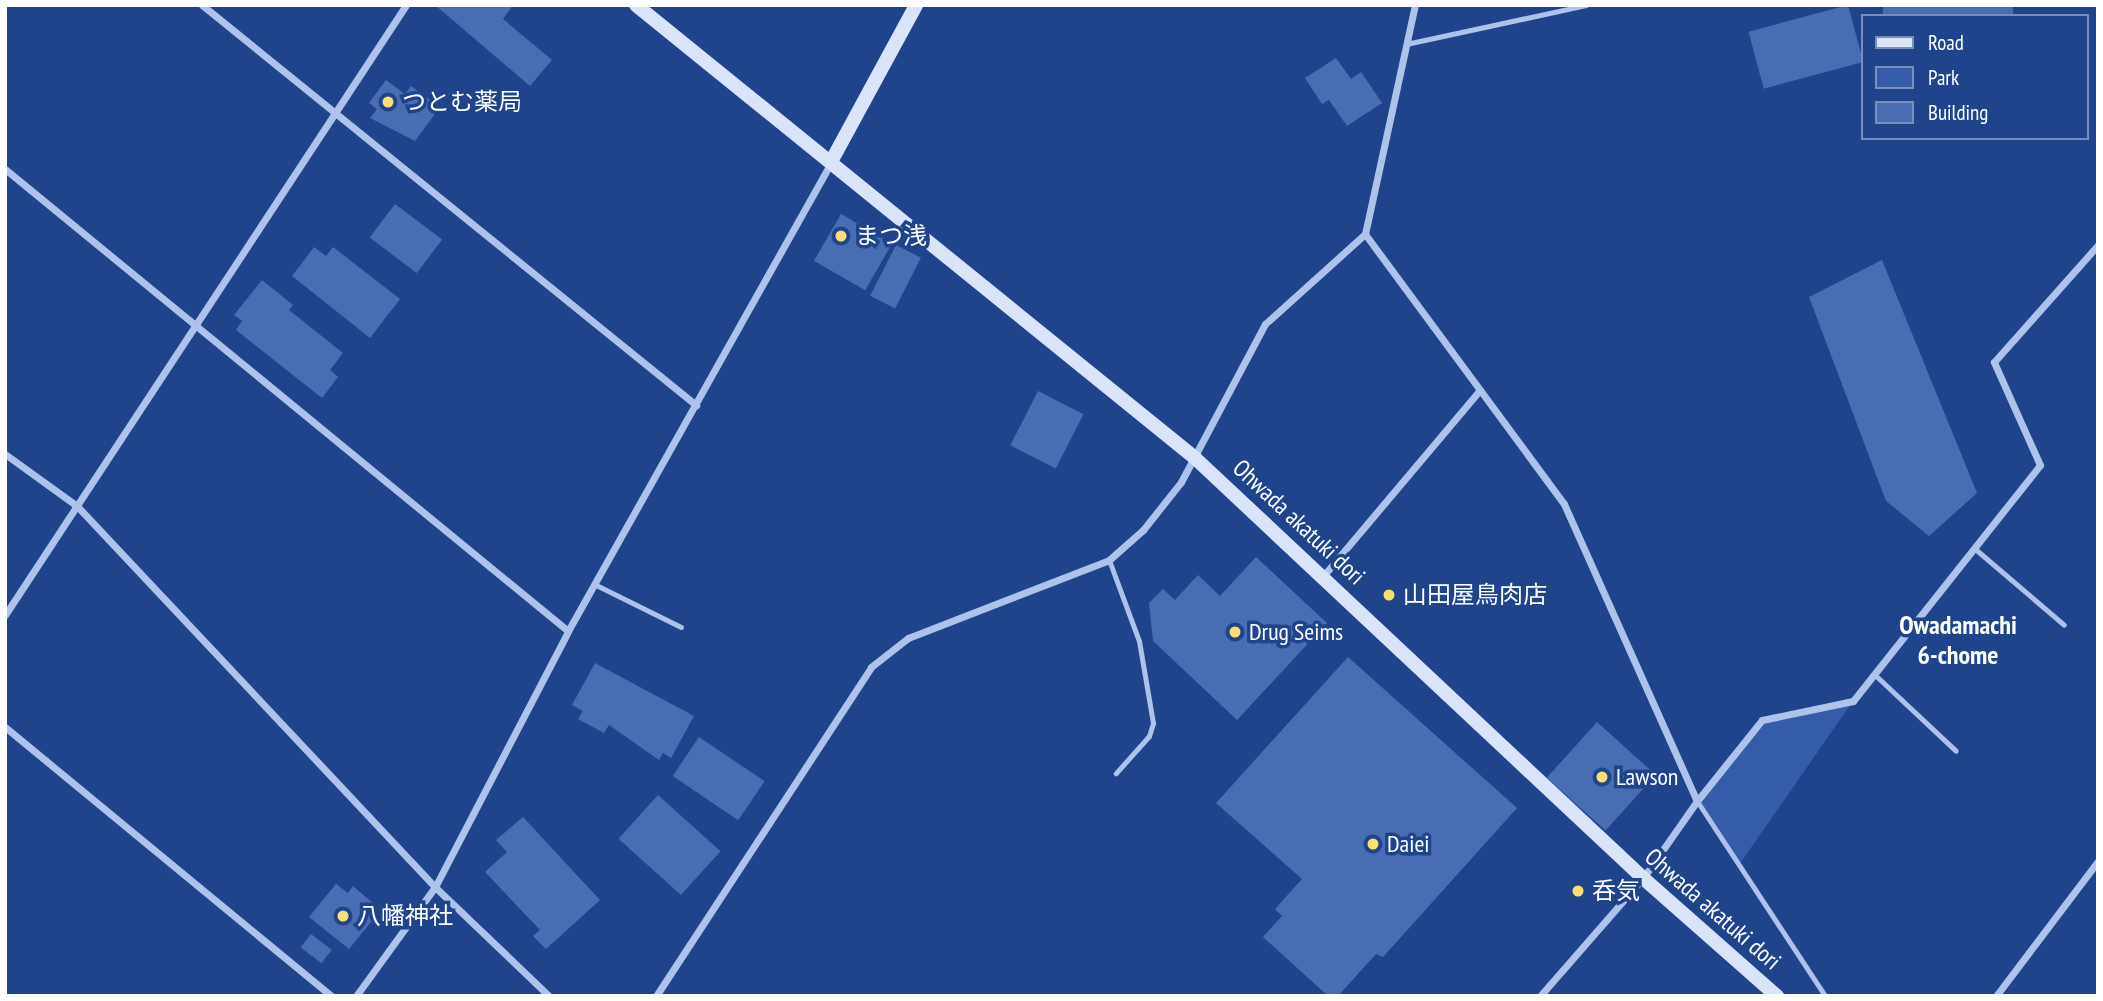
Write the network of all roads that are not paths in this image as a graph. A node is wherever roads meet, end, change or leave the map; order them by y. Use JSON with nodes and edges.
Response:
{"nodes":[{"id":1,"x":202,"y":5,"type":"edge"},
{"id":2,"x":406,"y":5,"type":"edge"},
{"id":3,"x":636,"y":5,"type":"edge"},
{"id":4,"x":916,"y":5,"type":"edge"},
{"id":5,"x":1415,"y":5,"type":"edge"},
{"id":6,"x":1586,"y":5,"type":"edge"},
{"id":7,"x":1406,"y":44,"type":"junction"},
{"id":8,"x":335,"y":113,"type":"junction"},
{"id":9,"x":832,"y":160,"type":"junction"},
{"id":10,"x":5,"y":169,"type":"edge"},
{"id":11,"x":1365,"y":233,"type":"junction"},
{"id":12,"x":2098,"y":245,"type":"edge"},
{"id":13,"x":195,"y":325,"type":"junction"},
{"id":14,"x":1480,"y":390,"type":"junction"},
{"id":15,"x":696,"y":405,"type":"junction"},
{"id":16,"x":5,"y":453,"type":"edge"},
{"id":17,"x":1195,"y":458,"type":"junction"},
{"id":18,"x":77,"y":506,"type":"junction"},
{"id":19,"x":1974,"y":548,"type":"junction"},
{"id":20,"x":1109,"y":560,"type":"junction"},
{"id":21,"x":1324,"y":575,"type":"junction"},
{"id":22,"x":594,"y":584,"type":"junction"},
{"id":23,"x":5,"y":615,"type":"edge"},
{"id":24,"x":2064,"y":625,"type":"dead end"},
{"id":25,"x":681,"y":627,"type":"dead end"},
{"id":26,"x":568,"y":631,"type":"junction"},
{"id":27,"x":1874,"y":674,"type":"junction"},
{"id":28,"x":5,"y":727,"type":"edge"},
{"id":29,"x":1956,"y":751,"type":"dead end"},
{"id":30,"x":1116,"y":772,"type":"dead end"},
{"id":31,"x":1697,"y":801,"type":"junction"},
{"id":32,"x":2098,"y":860,"type":"edge"},
{"id":33,"x":1643,"y":878,"type":"junction"},
{"id":34,"x":435,"y":887,"type":"junction"},
{"id":35,"x":331,"y":996,"type":"edge"},
{"id":36,"x":356,"y":996,"type":"edge"},
{"id":37,"x":549,"y":996,"type":"edge"},
{"id":38,"x":656,"y":996,"type":"edge"},
{"id":39,"x":1540,"y":996,"type":"edge"},
{"id":40,"x":1777,"y":996,"type":"edge"},
{"id":41,"x":1825,"y":996,"type":"edge"},
{"id":42,"x":1996,"y":996,"type":"edge"}],
"edges":[{"from":1,"to":8,"type":"street"},
{"from":2,"to":8,"type":"street"},
{"from":3,"to":9,"type":"street","name":"Ohwada akatuki dori"},
{"from":4,"to":9,"type":"street"},
{"from":5,"to":7,"type":"street"},
{"from":6,"to":7,"type":"lane"},
{"from":7,"to":11,"type":"street"},
{"from":8,"to":13,"type":"street"},
{"from":8,"to":15,"type":"street"},
{"from":9,"to":15,"type":"street"},
{"from":9,"to":17,"type":"street","name":"Ohwada akatuki dori"},
{"from":10,"to":13,"type":"street"},
{"from":11,"to":14,"type":"street"},
{"from":11,"to":17,"type":"street"},
{"from":12,"to":19,"type":"street"},
{"from":13,"to":18,"type":"street"},
{"from":13,"to":26,"type":"street"},
{"from":14,"to":21,"type":"street"},
{"from":14,"to":31,"type":"street"},
{"from":15,"to":22,"type":"street"},
{"from":16,"to":18,"type":"street"},
{"from":17,"to":20,"type":"street"},
{"from":17,"to":21,"type":"street","name":"Ohwada akatuki dori"},
{"from":18,"to":23,"type":"street"},
{"from":18,"to":34,"type":"street"},
{"from":19,"to":24,"type":"lane"},
{"from":19,"to":27,"type":"street"},
{"from":20,"to":30,"type":"lane"},
{"from":20,"to":38,"type":"street"},
{"from":21,"to":33,"type":"street","name":"Ohwada akatuki dori"},
{"from":22,"to":25,"type":"lane"},
{"from":22,"to":26,"type":"street"},
{"from":26,"to":34,"type":"street"},
{"from":27,"to":29,"type":"lane"},
{"from":27,"to":31,"type":"street"},
{"from":28,"to":35,"type":"street"},
{"from":31,"to":33,"type":"street"},
{"from":31,"to":41,"type":"lane"},
{"from":32,"to":42,"type":"street"},
{"from":33,"to":39,"type":"street"},
{"from":33,"to":40,"type":"street","name":"Ohwada akatuki dori"},
{"from":34,"to":36,"type":"street"},
{"from":34,"to":37,"type":"street"}]}
